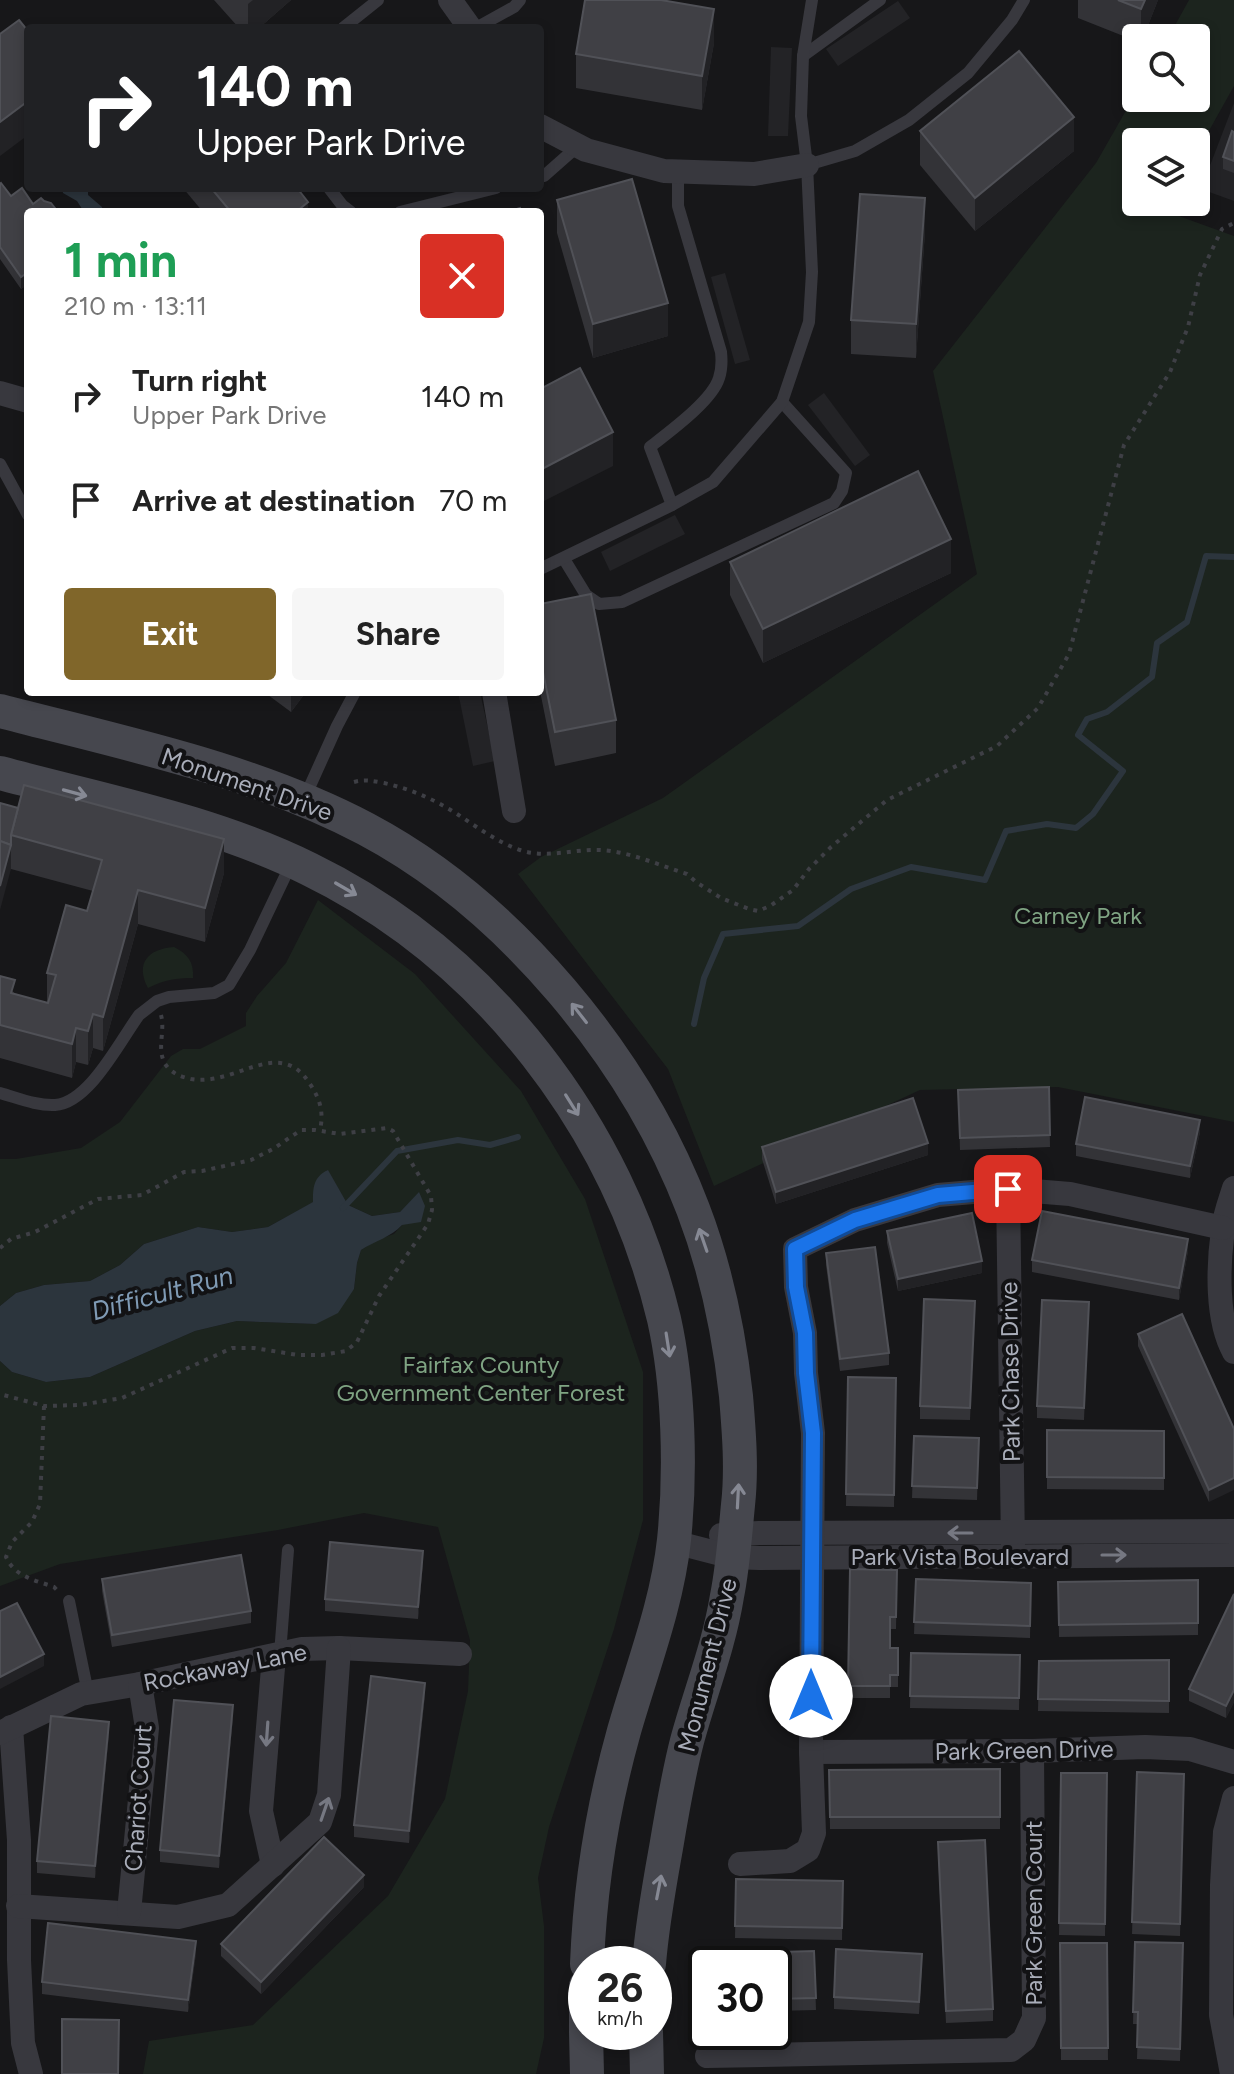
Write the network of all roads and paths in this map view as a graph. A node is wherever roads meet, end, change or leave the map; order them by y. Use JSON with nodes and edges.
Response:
{"nodes":[{"id":1,"x":378,"y":0,"type":"edge"},
{"id":2,"x":450,"y":0,"type":"edge"},
{"id":3,"x":520,"y":0,"type":"edge"},
{"id":4,"x":812,"y":0,"type":"edge"},
{"id":5,"x":880,"y":0,"type":"edge"},
{"id":6,"x":1024,"y":0,"type":"edge"},
{"id":7,"x":348,"y":24,"type":"edge"},
{"id":8,"x":467,"y":24,"type":"edge"},
{"id":9,"x":483,"y":24,"type":"edge"},
{"id":10,"x":803,"y":56,"type":"junction"},
{"id":11,"x":544,"y":128,"type":"edge"},
{"id":12,"x":578,"y":146,"type":"junction"},
{"id":13,"x":807,"y":165,"type":"junction"},
{"id":14,"x":678,"y":173,"type":"junction"},
{"id":15,"x":544,"y":176,"type":"edge"},
{"id":16,"x":332,"y":192,"type":"edge"},
{"id":17,"x":480,"y":192,"type":"edge"},
{"id":18,"x":346,"y":208,"type":"edge"},
{"id":19,"x":416,"y":208,"type":"edge"},
{"id":20,"x":1234,"y":223,"type":"edge"},
{"id":21,"x":0,"y":393,"type":"edge"},
{"id":22,"x":24,"y":400,"type":"edge"},
{"id":23,"x":782,"y":402,"type":"junction"},
{"id":24,"x":0,"y":464,"type":"edge"},
{"id":25,"x":672,"y":505,"type":"junction"},
{"id":26,"x":24,"y":508,"type":"edge"},
{"id":27,"x":564,"y":559,"type":"junction"},
{"id":28,"x":544,"y":567,"type":"edge"},
{"id":29,"x":353,"y":696,"type":"edge"},
{"id":30,"x":495,"y":696,"type":"edge"},
{"id":31,"x":0,"y":711,"type":"edge"},
{"id":32,"x":0,"y":773,"type":"edge"},
{"id":33,"x":354,"y":782,"type":"dead end"},
{"id":34,"x":304,"y":799,"type":"junction"},
{"id":35,"x":514,"y":811,"type":"dead end"},
{"id":36,"x":292,"y":861,"type":"junction"},
{"id":37,"x":157,"y":1001,"type":"junction"},
{"id":38,"x":0,"y":1093,"type":"edge"},
{"id":39,"x":320,"y":1130,"type":"junction"},
{"id":40,"x":1234,"y":1188,"type":"edge"},
{"id":41,"x":1008,"y":1189,"type":"junction"},
{"id":42,"x":1223,"y":1228,"type":"junction"},
{"id":43,"x":0,"y":1248,"type":"edge"},
{"id":44,"x":1234,"y":1352,"type":"edge"},
{"id":45,"x":0,"y":1394,"type":"edge"},
{"id":46,"x":44,"y":1406,"type":"junction"},
{"id":47,"x":1234,"y":1531,"type":"edge"},
{"id":48,"x":811,"y":1533,"type":"junction"},
{"id":49,"x":674,"y":1542,"type":"junction"},
{"id":50,"x":1012,"y":1544,"type":"junction"},
{"id":51,"x":734,"y":1545,"type":"junction"},
{"id":52,"x":288,"y":1550,"type":"dead end"},
{"id":53,"x":1234,"y":1555,"type":"edge"},
{"id":54,"x":811,"y":1558,"type":"junction"},
{"id":55,"x":69,"y":1601,"type":"joint"},
{"id":56,"x":339,"y":1648,"type":"junction"},
{"id":57,"x":460,"y":1654,"type":"dead end"},
{"id":58,"x":277,"y":1655,"type":"junction"},
{"id":59,"x":140,"y":1684,"type":"junction"},
{"id":60,"x":88,"y":1693,"type":"junction"},
{"id":61,"x":6,"y":1730,"type":"edge"},
{"id":62,"x":1032,"y":1751,"type":"junction"},
{"id":63,"x":811,"y":1752,"type":"junction"},
{"id":64,"x":1234,"y":1762,"type":"edge"},
{"id":65,"x":1234,"y":1798,"type":"edge"},
{"id":66,"x":9,"y":1839,"type":"edge"},
{"id":67,"x":740,"y":1864,"type":"dead end"},
{"id":68,"x":273,"y":1865,"type":"junction"},
{"id":69,"x":18,"y":1906,"type":"junction"},
{"id":70,"x":129,"y":1912,"type":"junction"},
{"id":71,"x":588,"y":1946,"type":"edge"},
{"id":72,"x":650,"y":1946,"type":"edge"},
{"id":73,"x":9,"y":1964,"type":"edge"},
{"id":74,"x":586,"y":2050,"type":"edge"},
{"id":75,"x":646,"y":2050,"type":"edge"},
{"id":76,"x":707,"y":2056,"type":"dead end"},
{"id":77,"x":31,"y":2074,"type":"edge"},
{"id":78,"x":587,"y":2074,"type":"edge"},
{"id":79,"x":647,"y":2074,"type":"edge"},
{"id":80,"x":1232,"y":2074,"type":"edge"}],
"edges":[{"from":1,"to":7,"type":"lane"},
{"from":2,"to":8,"type":"street"},
{"from":3,"to":9,"type":"lane"},
{"from":4,"to":10,"type":"lane"},
{"from":5,"to":10,"type":"lane"},
{"from":6,"to":13,"type":"lane"},
{"from":10,"to":13,"type":"lane"},
{"from":11,"to":12,"type":"street"},
{"from":12,"to":14,"type":"street"},
{"from":12,"to":15,"type":"lane"},
{"from":13,"to":14,"type":"street"},
{"from":13,"to":23,"type":"lane"},
{"from":14,"to":25,"type":"lane"},
{"from":16,"to":18,"type":"lane"},
{"from":17,"to":19,"type":"lane"},
{"from":20,"to":33,"type":"path"},
{"from":21,"to":22,"type":"street"},
{"from":23,"to":25,"type":"lane"},
{"from":23,"to":27,"type":"lane"},
{"from":24,"to":26,"type":"lane"},
{"from":25,"to":27,"type":"lane"},
{"from":27,"to":28,"type":"lane"},
{"from":29,"to":34,"type":"lane"},
{"from":30,"to":35,"type":"street"},
{"from":31,"to":34,"type":"main road","name":"Monument Drive"},
{"from":32,"to":36,"type":"main road","one_way":true},
{"from":51,"to":34,"type":"main road","name":"Monument Drive","one_way":true},
{"from":36,"to":37,"type":"lane"},
{"from":36,"to":49,"type":"main road","one_way":true},
{"from":37,"to":38,"type":"lane"},
{"from":37,"to":39,"type":"path"},
{"from":39,"to":43,"type":"path"},
{"from":39,"to":46,"type":"path"},
{"from":40,"to":42,"type":"street"},
{"from":41,"to":42,"type":"street"},
{"from":41,"to":48,"type":"street"},
{"from":41,"to":50,"type":"street","name":"Park Chase Drive"},
{"from":42,"to":44,"type":"street"},
{"from":45,"to":46,"type":"path"},
{"from":46,"to":55,"type":"path"},
{"from":47,"to":50,"type":"street","name":"Park Vista Boulevard"},
{"from":50,"to":48,"type":"street","name":"Park Vista Boulevard","one_way":true},
{"from":48,"to":51,"type":"street","name":"Park Vista Boulevard"},
{"from":48,"to":54,"type":"street"},
{"from":49,"to":51,"type":"street","name":"Park Vista Boulevard"},
{"from":49,"to":71,"type":"main road"},
{"from":50,"to":53,"type":"street","name":"Park Vista Boulevard","one_way":true},
{"from":50,"to":54,"type":"street","name":"Park Vista Boulevard"},
{"from":51,"to":54,"type":"street","name":"Park Vista Boulevard"},
{"from":72,"to":51,"type":"main road","name":"Monument Drive","one_way":true},
{"from":52,"to":58,"type":"lane"},
{"from":54,"to":63,"type":"street"},
{"from":55,"to":60,"type":"lane"},
{"from":56,"to":57,"type":"street","name":"Rockaway Lane"},
{"from":56,"to":58,"type":"street","name":"Rockaway Lane"},
{"from":68,"to":56,"type":"street","one_way":true},
{"from":58,"to":59,"type":"street","name":"Rockaway Lane"},
{"from":58,"to":68,"type":"street","one_way":true},
{"from":59,"to":60,"type":"street","name":"Rockaway Lane"},
{"from":59,"to":70,"type":"street","name":"Chariot Court"},
{"from":60,"to":61,"type":"street","name":"Rockaway Lane"},
{"from":61,"to":66,"type":"street"},
{"from":62,"to":63,"type":"street","name":"Park Green Drive"},
{"from":62,"to":64,"type":"street","name":"Park Green Drive"},
{"from":62,"to":76,"type":"street","name":"Park Green Court"},
{"from":63,"to":67,"type":"street"},
{"from":65,"to":80,"type":"street"},
{"from":66,"to":69,"type":"street"},
{"from":68,"to":70,"type":"street"},
{"from":69,"to":70,"type":"street"},
{"from":69,"to":73,"type":"street"},
{"from":73,"to":77,"type":"street"},
{"from":74,"to":78,"type":"main road"},
{"from":75,"to":79,"type":"main road"}]}
